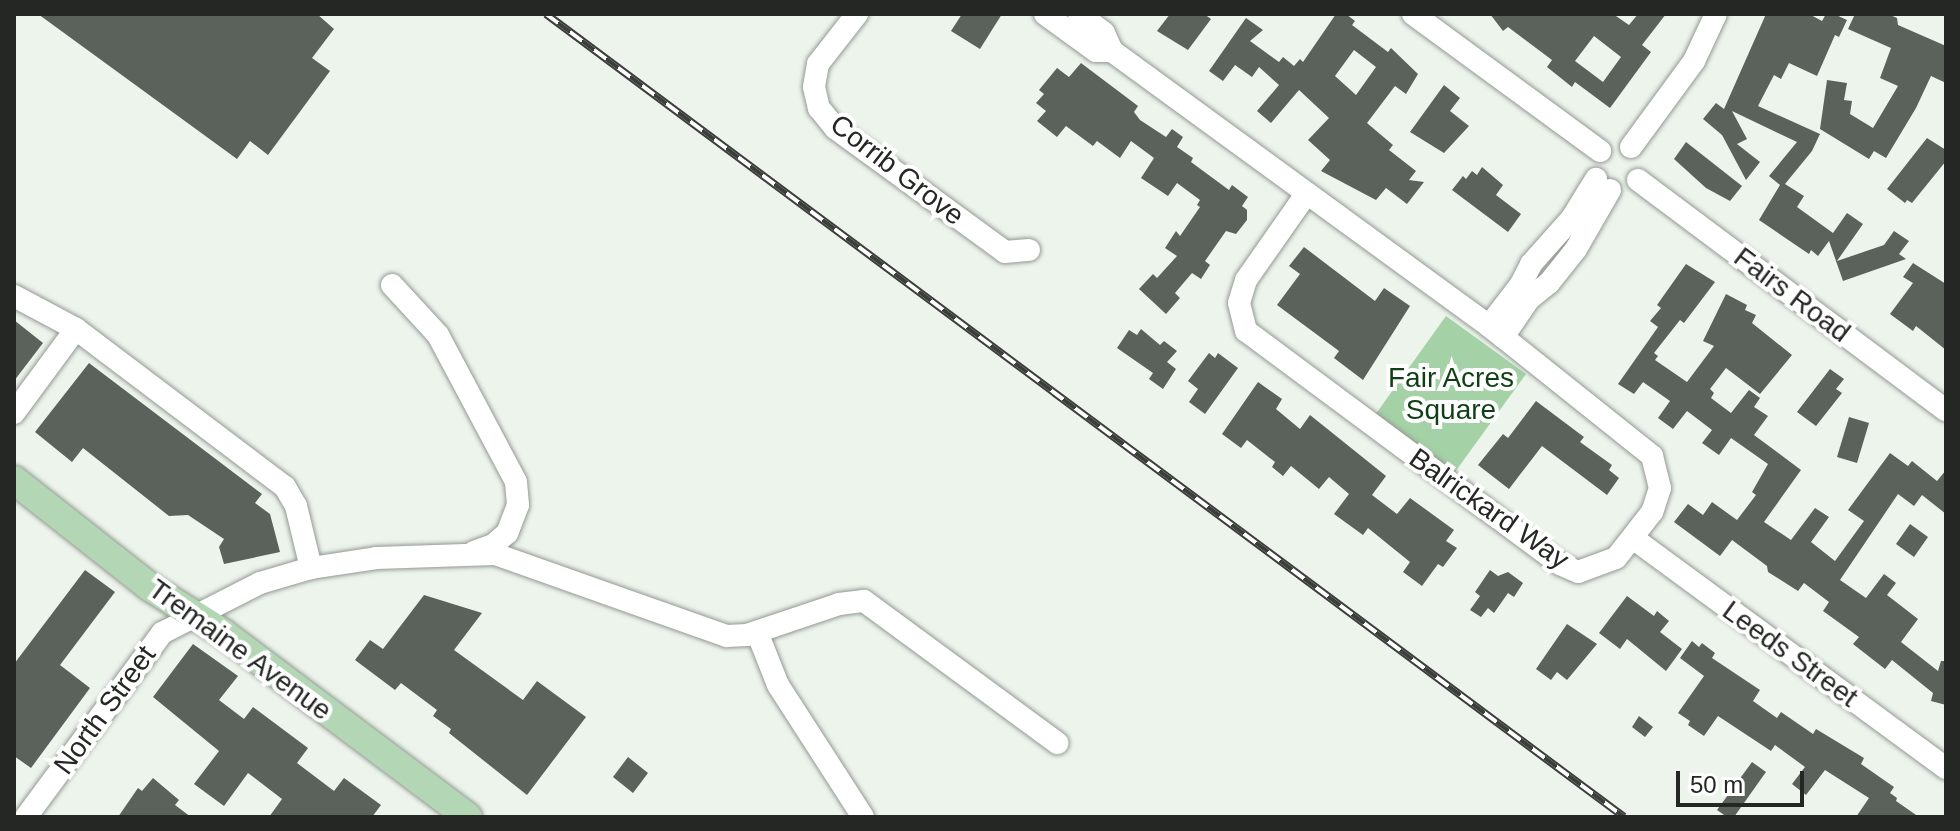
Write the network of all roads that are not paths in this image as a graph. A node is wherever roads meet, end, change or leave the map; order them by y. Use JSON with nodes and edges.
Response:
{"nodes":[{"id":1,"x":857,"y":14,"type":"edge"},
{"id":2,"x":1045,"y":14,"type":"edge"},
{"id":3,"x":1079,"y":14,"type":"edge"},
{"id":4,"x":1413,"y":14,"type":"edge"},
{"id":5,"x":1716,"y":14,"type":"edge"},
{"id":6,"x":1112,"y":51,"type":"junction"},
{"id":7,"x":1631,"y":147,"type":"junction"},
{"id":8,"x":1600,"y":151,"type":"junction"},
{"id":9,"x":1638,"y":180,"type":"junction"},
{"id":10,"x":1603,"y":184,"type":"junction"},
{"id":11,"x":1307,"y":193,"type":"junction"},
{"id":12,"x":1029,"y":250,"type":"dead end"},
{"id":13,"x":392,"y":285,"type":"dead end"},
{"id":14,"x":14,"y":296,"type":"edge"},
{"id":15,"x":76,"y":329,"type":"junction"},
{"id":16,"x":1496,"y":331,"type":"junction"},
{"id":17,"x":1946,"y":410,"type":"edge"},
{"id":18,"x":14,"y":413,"type":"edge"},
{"id":19,"x":14,"y":480,"type":"edge"},
{"id":20,"x":1634,"y":539,"type":"junction"},
{"id":21,"x":472,"y":552,"type":"junction"},
{"id":22,"x":311,"y":568,"type":"junction"},
{"id":23,"x":193,"y":615,"type":"junction"},
{"id":24,"x":757,"y":632,"type":"junction"},
{"id":25,"x":1057,"y":743,"type":"dead end"},
{"id":26,"x":1946,"y":768,"type":"edge"},
{"id":27,"x":26,"y":817,"type":"edge"},
{"id":28,"x":468,"y":817,"type":"edge"},
{"id":29,"x":863,"y":817,"type":"edge"}],
"edges":[{"from":1,"to":12,"type":"street","name":"Corrib Grove"},
{"from":2,"to":6,"type":"street","name":"Balrickard Way"},
{"from":3,"to":6,"type":"street","name":"Balrickard Way"},
{"from":4,"to":8,"type":"street"},
{"from":5,"to":7,"type":"street"},
{"from":6,"to":11,"type":"street","name":"Balrickard Way"},
{"from":7,"to":8,"type":"street"},
{"from":7,"to":9,"type":"street"},
{"from":8,"to":10,"type":"street"},
{"from":9,"to":10,"type":"street"},
{"from":9,"to":17,"type":"street","name":"Fairs Road"},
{"from":10,"to":16,"type":"street"},
{"from":11,"to":16,"type":"street","name":"Balrickard Way"},
{"from":11,"to":20,"type":"street","name":"Balrickard Way"},
{"from":13,"to":21,"type":"street"},
{"from":14,"to":15,"type":"street"},
{"from":15,"to":18,"type":"street"},
{"from":15,"to":22,"type":"street"},
{"from":16,"to":20,"type":"street","name":"Balrickard Way"},
{"from":19,"to":23,"type":"main road","name":"Tremaine Avenue"},
{"from":20,"to":26,"type":"street","name":"Leeds Street"},
{"from":21,"to":22,"type":"street","name":"North Street"},
{"from":21,"to":24,"type":"street"},
{"from":22,"to":23,"type":"street","name":"North Street"},
{"from":23,"to":27,"type":"street","name":"North Street"},
{"from":23,"to":28,"type":"main road","name":"Tremaine Avenue"},
{"from":24,"to":25,"type":"street"},
{"from":24,"to":29,"type":"street"}]}
